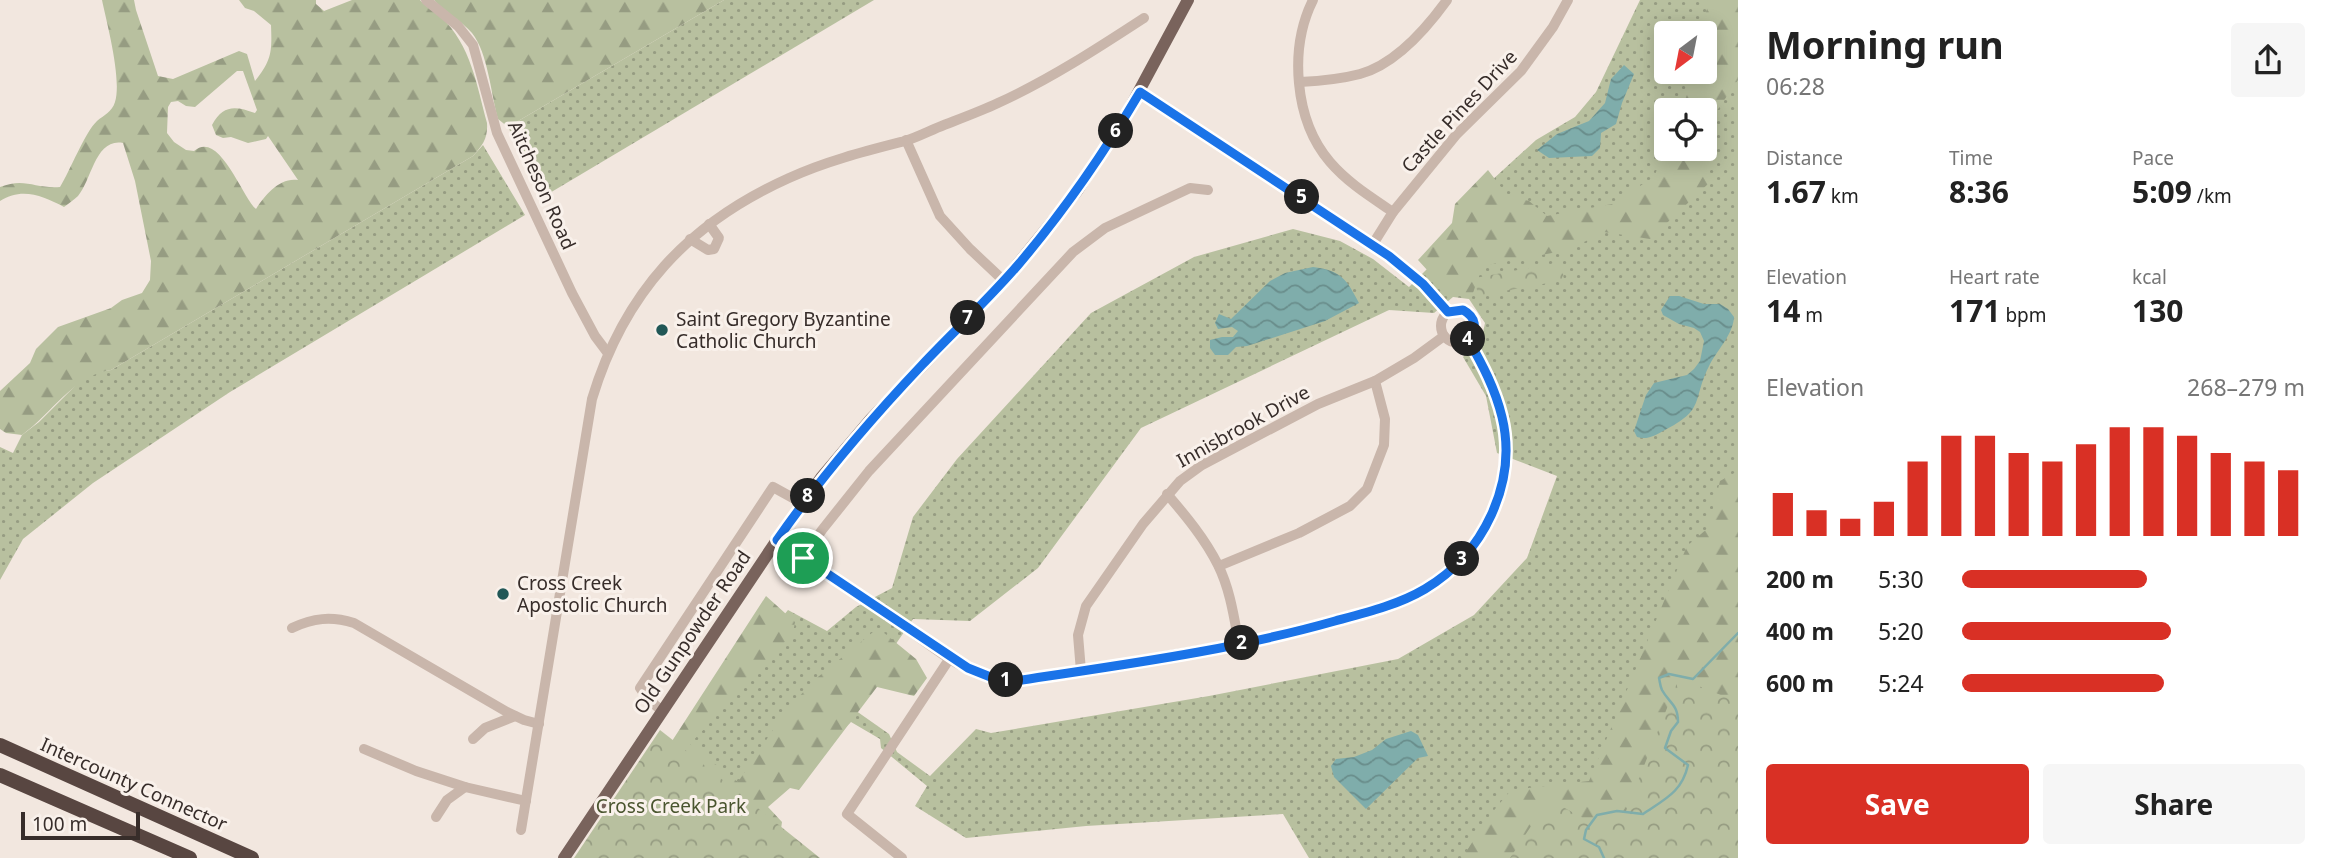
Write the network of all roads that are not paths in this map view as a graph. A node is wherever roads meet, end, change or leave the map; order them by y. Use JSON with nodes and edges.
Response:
{"nodes":[{"id":1,"x":426,"y":0,"type":"edge"},
{"id":2,"x":1188,"y":0,"type":"edge"},
{"id":3,"x":1313,"y":0,"type":"edge"},
{"id":4,"x":1447,"y":0,"type":"edge"},
{"id":5,"x":1568,"y":0,"type":"edge"},
{"id":6,"x":1144,"y":18,"type":"dead end"},
{"id":7,"x":1300,"y":82,"type":"junction"},
{"id":8,"x":1140,"y":92,"type":"junction"},
{"id":9,"x":906,"y":141,"type":"junction"},
{"id":10,"x":1208,"y":190,"type":"dead end"},
{"id":11,"x":1393,"y":212,"type":"junction"},
{"id":12,"x":709,"y":224,"type":"junction"},
{"id":13,"x":690,"y":239,"type":"junction"},
{"id":14,"x":1373,"y":244,"type":"junction"},
{"id":15,"x":1004,"y":281,"type":"junction"},
{"id":16,"x":1448,"y":312,"type":"junction"},
{"id":17,"x":1444,"y":336,"type":"junction"},
{"id":18,"x":1468,"y":339,"type":"junction"},
{"id":19,"x":607,"y":352,"type":"junction"},
{"id":20,"x":1375,"y":381,"type":"junction"},
{"id":21,"x":1167,"y":494,"type":"junction"},
{"id":22,"x":802,"y":503,"type":"junction"},
{"id":23,"x":777,"y":540,"type":"junction"},
{"id":24,"x":803,"y":558,"type":"junction"},
{"id":25,"x":1219,"y":566,"type":"junction"},
{"id":26,"x":292,"y":628,"type":"dead end"},
{"id":27,"x":1239,"y":644,"type":"junction"},
{"id":28,"x":950,"y":658,"type":"junction"},
{"id":29,"x":1082,"y":671,"type":"junction"},
{"id":30,"x":662,"y":711,"type":"junction"},
{"id":31,"x":515,"y":716,"type":"junction"},
{"id":32,"x":539,"y":724,"type":"junction"},
{"id":33,"x":473,"y":739,"type":"dead end"},
{"id":34,"x":0,"y":745,"type":"edge"},
{"id":35,"x":364,"y":749,"type":"dead end"},
{"id":36,"x":0,"y":775,"type":"edge"},
{"id":37,"x":464,"y":787,"type":"junction"},
{"id":38,"x":526,"y":801,"type":"junction"},
{"id":39,"x":436,"y":817,"type":"dead end"},
{"id":40,"x":521,"y":830,"type":"dead end"},
{"id":41,"x":190,"y":858,"type":"edge"},
{"id":42,"x":252,"y":858,"type":"edge"},
{"id":43,"x":564,"y":858,"type":"edge"},
{"id":44,"x":902,"y":858,"type":"edge"}],
"edges":[{"from":1,"to":19,"type":"street","name":"Aitcheson Road"},
{"from":2,"to":8,"type":"main road","name":"Old Gunpowder Road"},
{"from":3,"to":7,"type":"street"},
{"from":4,"to":7,"type":"street"},
{"from":5,"to":11,"type":"street","name":"Castle Pines Drive"},
{"from":6,"to":9,"type":"street"},
{"from":7,"to":11,"type":"street"},
{"from":8,"to":14,"type":"street"},
{"from":8,"to":15,"type":"main road","name":"Old Gunpowder Road"},
{"from":9,"to":12,"type":"street"},
{"from":9,"to":15,"type":"street"},
{"from":10,"to":24,"type":"street"},
{"from":11,"to":14,"type":"street","name":"Castle Pines Drive"},
{"from":12,"to":13,"type":"street"},
{"from":12,"to":13,"type":"street"},
{"from":13,"to":19,"type":"street"},
{"from":14,"to":16,"type":"street"},
{"from":15,"to":22,"type":"main road","name":"Old Gunpowder Road"},
{"from":16,"to":17,"type":"street"},
{"from":16,"to":18,"type":"street"},
{"from":17,"to":18,"type":"street"},
{"from":17,"to":20,"type":"street","name":"Innisbrook Drive"},
{"from":18,"to":27,"type":"street"},
{"from":19,"to":32,"type":"street"},
{"from":20,"to":21,"type":"street","name":"Innisbrook Drive"},
{"from":20,"to":25,"type":"street"},
{"from":21,"to":25,"type":"street"},
{"from":21,"to":29,"type":"street","name":"Innisbrook Drive"},
{"from":22,"to":23,"type":"main road","name":"Old Gunpowder Road"},
{"from":22,"to":30,"type":"street"},
{"from":23,"to":24,"type":"street"},
{"from":23,"to":30,"type":"main road","name":"Old Gunpowder Road"},
{"from":24,"to":28,"type":"street"},
{"from":25,"to":27,"type":"street"},
{"from":26,"to":31,"type":"street"},
{"from":27,"to":29,"type":"street"},
{"from":28,"to":29,"type":"street"},
{"from":28,"to":44,"type":"street"},
{"from":30,"to":43,"type":"main road","name":"Old Gunpowder Road"},
{"from":31,"to":32,"type":"street"},
{"from":31,"to":33,"type":"street"},
{"from":32,"to":38,"type":"street"},
{"from":34,"to":42,"type":"highway","name":"Intercounty Connector"},
{"from":35,"to":37,"type":"street"},
{"from":36,"to":41,"type":"highway"},
{"from":37,"to":38,"type":"street"},
{"from":37,"to":39,"type":"street"},
{"from":38,"to":40,"type":"street"}]}
